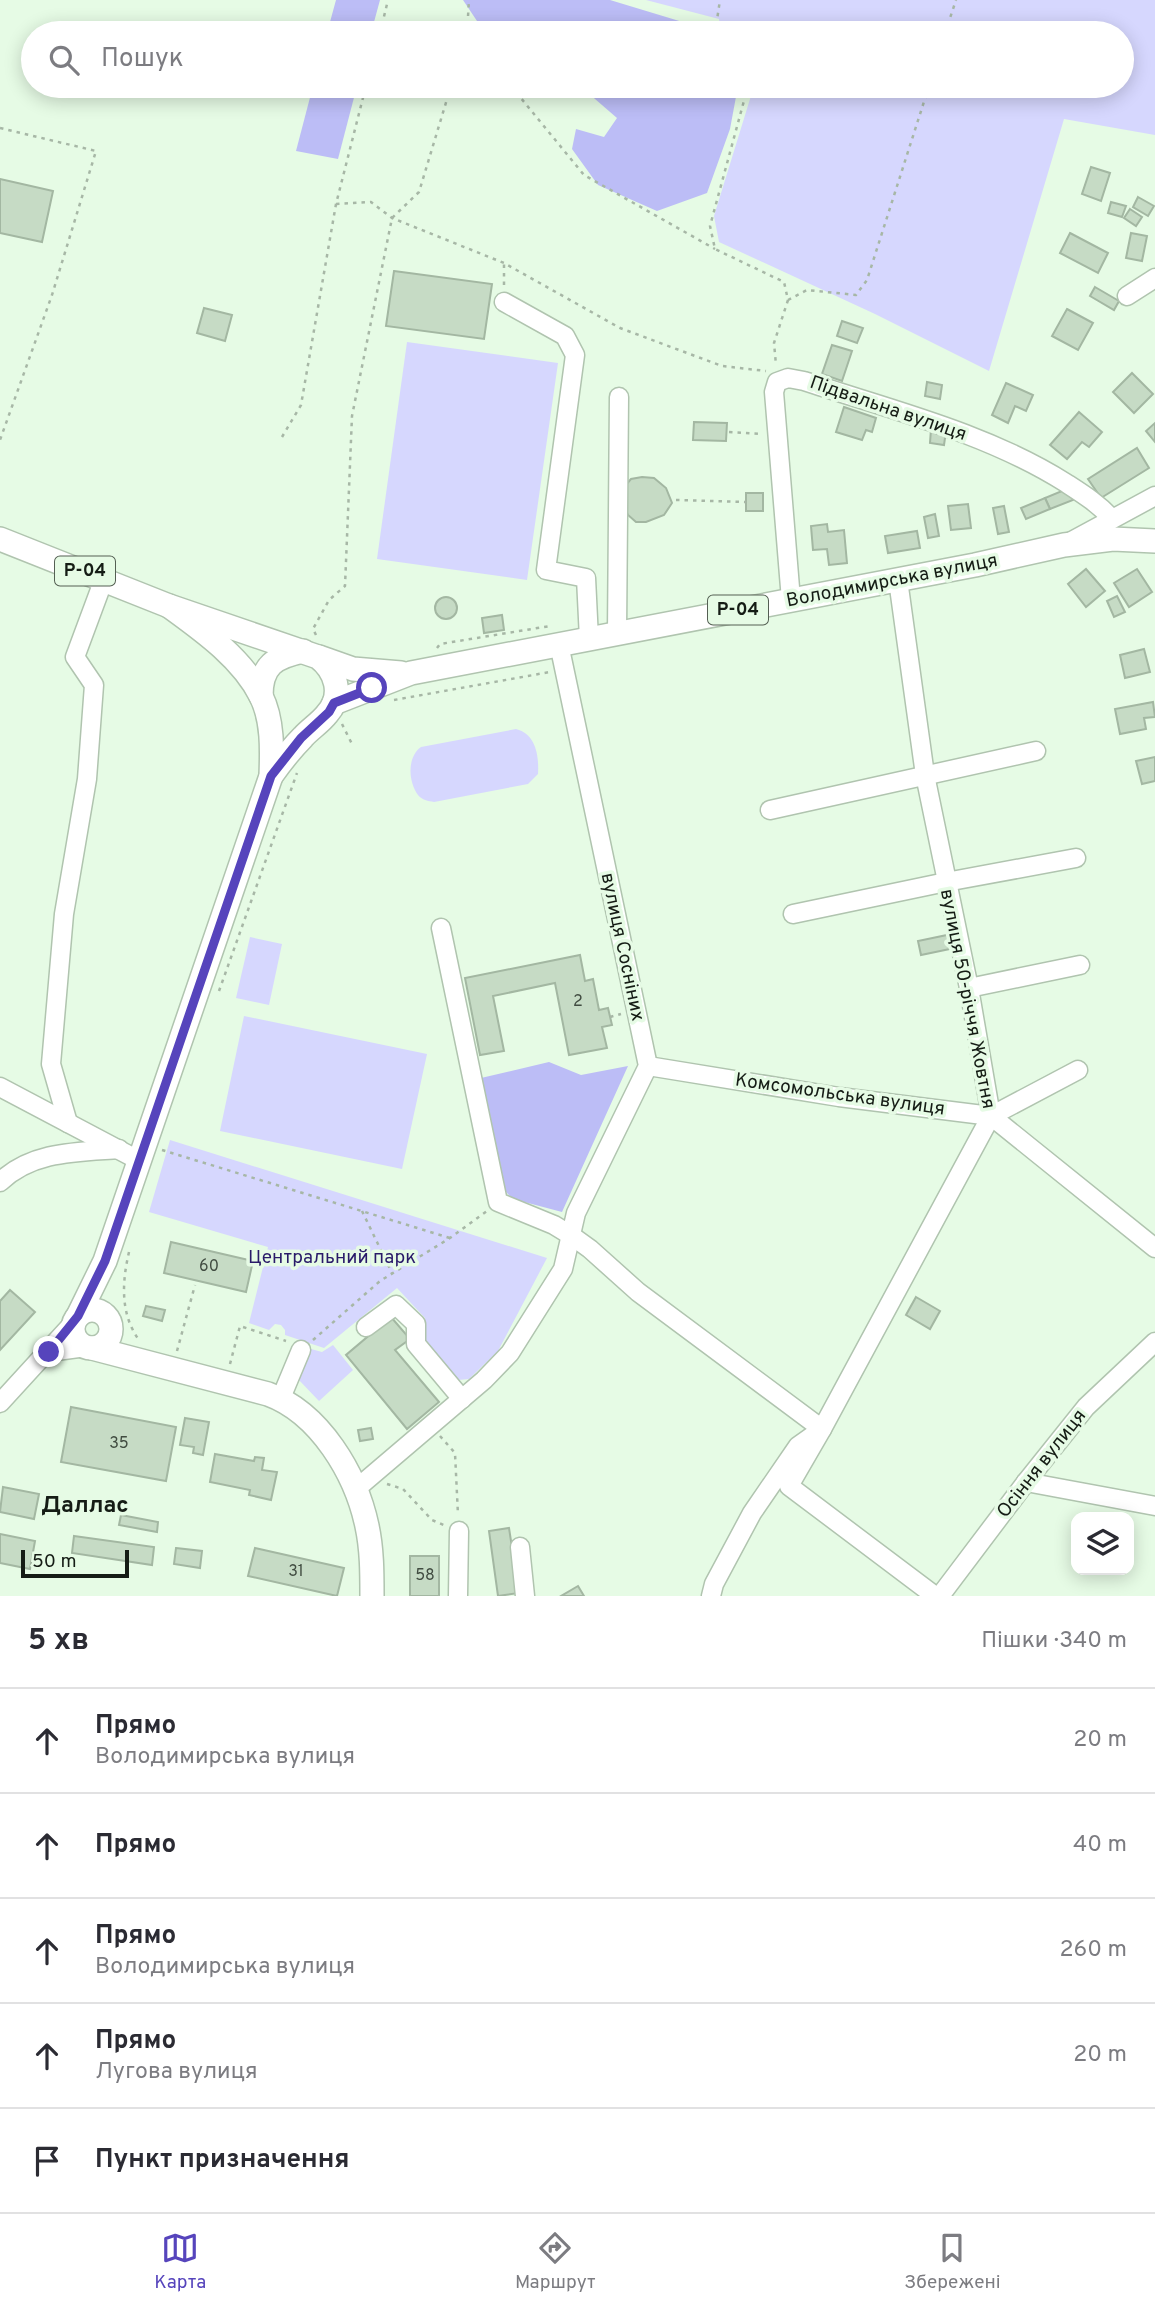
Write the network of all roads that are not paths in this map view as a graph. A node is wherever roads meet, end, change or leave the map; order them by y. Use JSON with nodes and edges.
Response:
{"nodes":[{"id":1,"x":1155,"y":278,"type":"edge"},
{"id":2,"x":1127,"y":296,"type":"dead end"},
{"id":3,"x":504,"y":302,"type":"road end"},
{"id":4,"x":619,"y":397,"type":"dead end"},
{"id":5,"x":1155,"y":496,"type":"edge"},
{"id":6,"x":1112,"y":519,"type":"junction"},
{"id":7,"x":0,"y":539,"type":"edge"},
{"id":8,"x":1155,"y":541,"type":"edge"},
{"id":9,"x":1064,"y":545,"type":"junction"},
{"id":10,"x":104,"y":579,"type":"junction"},
{"id":11,"x":898,"y":580,"type":"junction"},
{"id":12,"x":791,"y":600,"type":"junction"},
{"id":13,"x":169,"y":606,"type":"junction"},
{"id":14,"x":617,"y":633,"type":"junction"},
{"id":15,"x":589,"y":639,"type":"junction"},
{"id":16,"x":559,"y":644,"type":"junction"},
{"id":17,"x":310,"y":654,"type":"junction"},
{"id":18,"x":411,"y":673,"type":"junction"},
{"id":19,"x":263,"y":701,"type":"junction"},
{"id":20,"x":334,"y":703,"type":"junction"},
{"id":21,"x":325,"y":727,"type":"junction"},
{"id":22,"x":1036,"y":751,"type":"dead end"},
{"id":23,"x":925,"y":775,"type":"junction"},
{"id":24,"x":271,"y":776,"type":"junction"},
{"id":25,"x":770,"y":810,"type":"dead end"},
{"id":26,"x":1076,"y":858,"type":"dead end"},
{"id":27,"x":946,"y":882,"type":"junction"},
{"id":28,"x":793,"y":914,"type":"dead end"},
{"id":29,"x":441,"y":928,"type":"dead end"},
{"id":30,"x":1080,"y":965,"type":"dead end"},
{"id":31,"x":969,"y":988,"type":"junction"},
{"id":32,"x":648,"y":1066,"type":"junction"},
{"id":33,"x":1078,"y":1070,"type":"dead end"},
{"id":34,"x":0,"y":1087,"type":"edge"},
{"id":35,"x":991,"y":1116,"type":"junction"},
{"id":36,"x":68,"y":1123,"type":"junction"},
{"id":37,"x":119,"y":1149,"type":"junction"},
{"id":38,"x":143,"y":1153,"type":"junction"},
{"id":39,"x":0,"y":1182,"type":"edge"},
{"id":40,"x":572,"y":1236,"type":"junction"},
{"id":41,"x":1155,"y":1248,"type":"edge"},
{"id":42,"x":105,"y":1261,"type":"junction"},
{"id":43,"x":76,"y":1319,"type":"junction"},
{"id":44,"x":110,"y":1324,"type":"junction"},
{"id":45,"x":366,"y":1327,"type":"dead end"},
{"id":46,"x":1155,"y":1342,"type":"edge"},
{"id":47,"x":89,"y":1348,"type":"junction"},
{"id":48,"x":301,"y":1350,"type":"road end"},
{"id":49,"x":49,"y":1352,"type":"junction"},
{"id":50,"x":142,"y":1353,"type":"junction"},
{"id":51,"x":281,"y":1398,"type":"junction"},
{"id":52,"x":462,"y":1399,"type":"junction"},
{"id":53,"x":0,"y":1403,"type":"edge"},
{"id":54,"x":822,"y":1429,"type":"junction"},
{"id":55,"x":1026,"y":1482,"type":"junction"},
{"id":56,"x":363,"y":1484,"type":"junction"},
{"id":57,"x":1155,"y":1506,"type":"edge"},
{"id":58,"x":459,"y":1531,"type":"road end"},
{"id":59,"x":520,"y":1547,"type":"dead end"},
{"id":60,"x":372,"y":1596,"type":"edge"},
{"id":61,"x":458,"y":1596,"type":"edge"},
{"id":62,"x":525,"y":1596,"type":"edge"},
{"id":63,"x":711,"y":1596,"type":"edge"},
{"id":64,"x":938,"y":1596,"type":"edge"}],
"edges":[{"from":1,"to":2,"type":"street"},
{"from":3,"to":15,"type":"street"},
{"from":4,"to":14,"type":"street"},
{"from":5,"to":6,"type":"street","name":"Володимирська вулиця"},
{"from":6,"to":9,"type":"street","name":"Володимирська вулиця"},
{"from":6,"to":12,"type":"street","name":"Підвальна вулиця"},
{"from":7,"to":10,"type":"main road","number":"Р-04"},
{"from":8,"to":9,"type":"main road","number":"Р-04"},
{"from":9,"to":11,"type":"main road","name":"Володимирська вулиця","number":"Р-04"},
{"from":10,"to":13,"type":"main road","number":"Р-04"},
{"from":10,"to":36,"type":"street"},
{"from":11,"to":12,"type":"main road","name":"Володимирська вулиця","number":"Р-04"},
{"from":11,"to":23,"type":"street","name":"вулиця 50-річчя Жовтня"},
{"from":12,"to":14,"type":"main road","name":"Володимирська вулиця","number":"Р-04"},
{"from":13,"to":17,"type":"main road","number":"Р-04"},
{"from":13,"to":19,"type":"main road","number":"Р-04"},
{"from":14,"to":15,"type":"main road","name":"Володимирська вулиця","number":"Р-04"},
{"from":15,"to":16,"type":"main road","name":"Володимирська вулиця","number":"Р-04"},
{"from":16,"to":18,"type":"main road","name":"Володимирська вулиця","number":"Р-04"},
{"from":16,"to":32,"type":"street","name":"вулиця Сосніних"},
{"from":17,"to":18,"type":"main road","name":"Володимирська вулиця","number":"Р-04"},
{"from":17,"to":19,"type":"main road"},
{"from":17,"to":20,"type":"main road"},
{"from":18,"to":20,"type":"main road","name":"Володимирська вулиця","number":"Р-04"},
{"from":19,"to":21,"type":"main road","number":"Р-04"},
{"from":19,"to":24,"type":"main road"},
{"from":20,"to":21,"type":"main road","number":"Р-04"},
{"from":21,"to":24,"type":"main road"},
{"from":22,"to":23,"type":"street"},
{"from":23,"to":25,"type":"street"},
{"from":23,"to":27,"type":"street","name":"вулиця 50-річчя Жовтня"},
{"from":24,"to":38,"type":"main road"},
{"from":26,"to":27,"type":"street"},
{"from":27,"to":28,"type":"street"},
{"from":27,"to":31,"type":"street","name":"вулиця 50-річчя Жовтня"},
{"from":29,"to":40,"type":"street"},
{"from":30,"to":31,"type":"street"},
{"from":31,"to":35,"type":"street","name":"вулиця 50-річчя Жовтня"},
{"from":32,"to":35,"type":"street","name":"Комсомольська вулиця"},
{"from":32,"to":40,"type":"street"},
{"from":33,"to":35,"type":"street"},
{"from":34,"to":36,"type":"street"},
{"from":35,"to":41,"type":"street"},
{"from":35,"to":54,"type":"street","name":"вулиця 50-річчя Жовтня"},
{"from":36,"to":37,"type":"street"},
{"from":37,"to":38,"type":"street"},
{"from":37,"to":39,"type":"street"},
{"from":38,"to":42,"type":"main road"},
{"from":40,"to":52,"type":"street"},
{"from":40,"to":54,"type":"street"},
{"from":42,"to":43,"type":"main road"},
{"from":42,"to":44,"type":"main road"},
{"from":43,"to":44,"type":"main road"},
{"from":43,"to":47,"type":"main road"},
{"from":43,"to":49,"type":"street"},
{"from":44,"to":47,"type":"main road"},
{"from":44,"to":50,"type":"main road"},
{"from":45,"to":52,"type":"street"},
{"from":46,"to":55,"type":"street","name":"Осіння вулиця"},
{"from":47,"to":49,"type":"street"},
{"from":47,"to":50,"type":"main road"},
{"from":48,"to":51,"type":"street"},
{"from":49,"to":53,"type":"street"},
{"from":50,"to":51,"type":"main road"},
{"from":51,"to":56,"type":"main road"},
{"from":52,"to":56,"type":"street"},
{"from":54,"to":63,"type":"street","name":"вулиця 50-річчя Жовтня"},
{"from":54,"to":64,"type":"street"},
{"from":55,"to":57,"type":"street"},
{"from":55,"to":64,"type":"street","name":"Осіння вулиця"},
{"from":56,"to":60,"type":"main road"},
{"from":58,"to":61,"type":"street"},
{"from":59,"to":62,"type":"street"}]}
